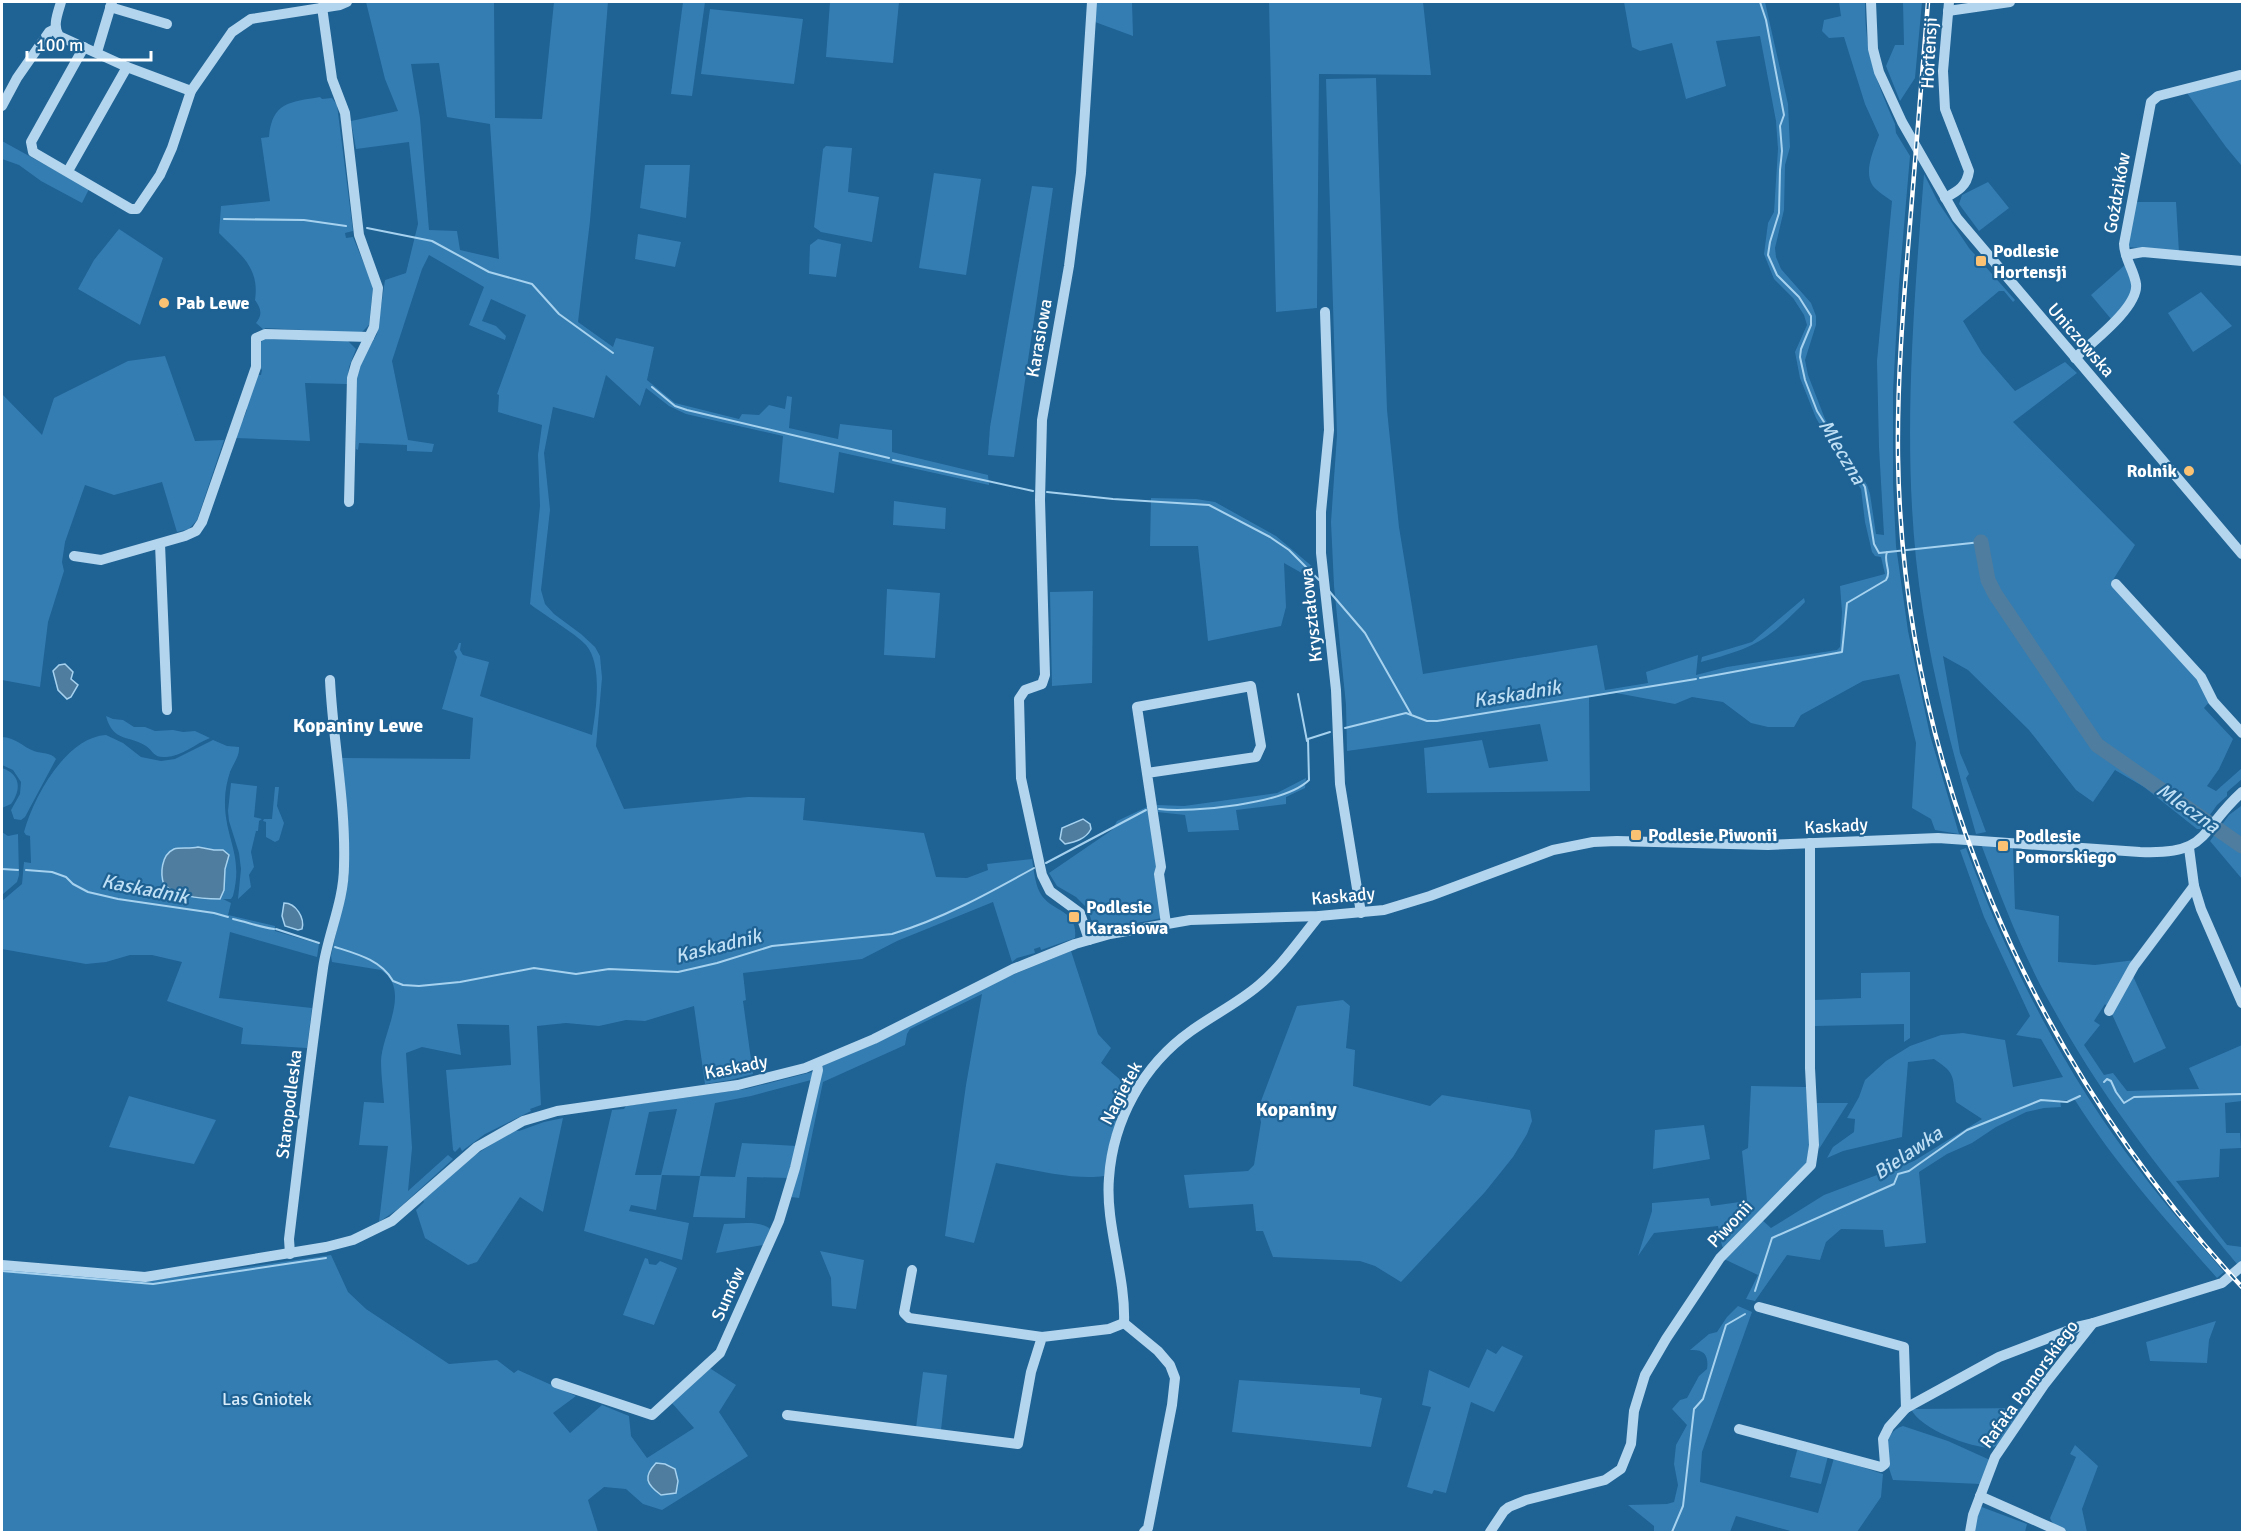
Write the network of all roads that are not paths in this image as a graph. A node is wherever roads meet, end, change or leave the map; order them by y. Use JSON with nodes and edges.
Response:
{"nodes":[{"id":1,"x":61,"y":2,"type":"edge"},
{"id":2,"x":347,"y":2,"type":"edge"},
{"id":3,"x":1092,"y":2,"type":"edge"},
{"id":4,"x":1871,"y":2,"type":"edge"},
{"id":5,"x":2010,"y":2,"type":"edge"},
{"id":6,"x":111,"y":4,"type":"edge"},
{"id":7,"x":1948,"y":6,"type":"edge"},
{"id":8,"x":322,"y":7,"type":"junction"},
{"id":9,"x":167,"y":24,"type":"dead end"},
{"id":10,"x":55,"y":29,"type":"junction"},
{"id":11,"x":84,"y":47,"type":"junction"},
{"id":12,"x":97,"y":52,"type":"junction"},
{"id":13,"x":127,"y":66,"type":"junction"},
{"id":14,"x":2240,"y":75,"type":"dead end"},
{"id":15,"x":191,"y":91,"type":"junction"},
{"id":16,"x":2,"y":106,"type":"edge"},
{"id":17,"x":68,"y":171,"type":"junction"},
{"id":18,"x":1945,"y":198,"type":"junction"},
{"id":19,"x":2126,"y":255,"type":"junction"},
{"id":20,"x":2242,"y":261,"type":"edge"},
{"id":21,"x":1325,"y":312,"type":"dead end"},
{"id":22,"x":369,"y":337,"type":"junction"},
{"id":23,"x":2075,"y":358,"type":"junction"},
{"id":24,"x":349,"y":502,"type":"dead end"},
{"id":25,"x":160,"y":544,"type":"junction"},
{"id":26,"x":2242,"y":554,"type":"edge"},
{"id":27,"x":74,"y":556,"type":"dead end"},
{"id":28,"x":2116,"y":584,"type":"dead end"},
{"id":29,"x":330,"y":680,"type":"dead end"},
{"id":30,"x":167,"y":710,"type":"dead end"},
{"id":31,"x":2242,"y":733,"type":"edge"},
{"id":32,"x":1148,"y":773,"type":"junction"},
{"id":33,"x":2242,"y":792,"type":"edge"},
{"id":34,"x":1810,"y":843,"type":"junction"},
{"id":35,"x":2189,"y":848,"type":"junction"},
{"id":36,"x":2194,"y":886,"type":"junction"},
{"id":37,"x":1360,"y":913,"type":"junction"},
{"id":38,"x":1319,"y":916,"type":"junction"},
{"id":39,"x":1166,"y":924,"type":"junction"},
{"id":40,"x":1089,"y":940,"type":"junction"},
{"id":41,"x":2242,"y":1003,"type":"edge"},
{"id":42,"x":2109,"y":1011,"type":"dead end"},
{"id":43,"x":817,"y":1064,"type":"junction"},
{"id":44,"x":290,"y":1254,"type":"junction"},
{"id":45,"x":2,"y":1265,"type":"edge"},
{"id":46,"x":2242,"y":1266,"type":"edge"},
{"id":47,"x":912,"y":1270,"type":"dead end"},
{"id":48,"x":1759,"y":1307,"type":"dead end"},
{"id":49,"x":1124,"y":1323,"type":"junction"},
{"id":50,"x":2093,"y":1323,"type":"junction"},
{"id":51,"x":1042,"y":1337,"type":"junction"},
{"id":52,"x":556,"y":1383,"type":"dead end"},
{"id":53,"x":1906,"y":1408,"type":"junction"},
{"id":54,"x":787,"y":1414,"type":"dead end"},
{"id":55,"x":1739,"y":1429,"type":"dead end"},
{"id":56,"x":1980,"y":1496,"type":"junction"},
{"id":57,"x":1144,"y":1533,"type":"edge"},
{"id":58,"x":1490,"y":1533,"type":"edge"},
{"id":59,"x":1970,"y":1533,"type":"edge"},
{"id":60,"x":2061,"y":1533,"type":"edge"}],
"edges":[{"from":1,"to":10,"type":"street"},
{"from":2,"to":8,"type":"street"},
{"from":3,"to":40,"type":"street","name":"Karasiowa"},
{"from":4,"to":18,"type":"street","name":"Uniczowska"},
{"from":5,"to":7,"type":"street"},
{"from":6,"to":9,"type":"street"},
{"from":6,"to":12,"type":"street"},
{"from":7,"to":18,"type":"street","name":"Hortensji"},
{"from":8,"to":15,"type":"street"},
{"from":8,"to":22,"type":"street"},
{"from":10,"to":11,"type":"street"},
{"from":10,"to":16,"type":"street"},
{"from":11,"to":12,"type":"street"},
{"from":11,"to":17,"type":"street"},
{"from":12,"to":13,"type":"street"},
{"from":13,"to":15,"type":"street"},
{"from":13,"to":17,"type":"street"},
{"from":14,"to":19,"type":"street","name":"Goździków"},
{"from":15,"to":17,"type":"street"},
{"from":18,"to":23,"type":"street","name":"Uniczowska"},
{"from":19,"to":20,"type":"street"},
{"from":19,"to":23,"type":"street","name":"Goździków"},
{"from":21,"to":37,"type":"street","name":"Kryształowa"},
{"from":22,"to":24,"type":"street"},
{"from":22,"to":25,"type":"street"},
{"from":23,"to":26,"type":"street","name":"Uniczowska"},
{"from":25,"to":27,"type":"street"},
{"from":25,"to":30,"type":"street"},
{"from":28,"to":31,"type":"street"},
{"from":29,"to":44,"type":"street","name":"Staropodleska"},
{"from":32,"to":32,"type":"street"},
{"from":32,"to":39,"type":"street"},
{"from":33,"to":35,"type":"street","name":"Kaskady"},
{"from":34,"to":35,"type":"street","name":"Kaskady"},
{"from":34,"to":37,"type":"street","name":"Kaskady"},
{"from":34,"to":58,"type":"street","name":"Piwonii"},
{"from":35,"to":36,"type":"street"},
{"from":36,"to":41,"type":"street"},
{"from":36,"to":42,"type":"street"},
{"from":37,"to":38,"type":"street","name":"Kaskady"},
{"from":38,"to":39,"type":"street","name":"Kaskady"},
{"from":38,"to":49,"type":"street","name":"Nagietek"},
{"from":39,"to":40,"type":"street","name":"Kaskady"},
{"from":40,"to":43,"type":"street","name":"Kaskady"},
{"from":43,"to":44,"type":"street","name":"Kaskady"},
{"from":43,"to":52,"type":"street","name":"Sumów"},
{"from":44,"to":45,"type":"street"},
{"from":46,"to":50,"type":"street","name":"Rafała Pomorskiego"},
{"from":47,"to":51,"type":"street"},
{"from":48,"to":53,"type":"street"},
{"from":49,"to":51,"type":"street"},
{"from":49,"to":57,"type":"street"},
{"from":50,"to":53,"type":"street","name":"Rafała Pomorskiego"},
{"from":50,"to":56,"type":"street","name":"Rafała Pomorskiego"},
{"from":51,"to":54,"type":"street"},
{"from":53,"to":55,"type":"street","name":"Rafała Pomorskiego"},
{"from":56,"to":59,"type":"street","name":"Rafała Pomorskiego"},
{"from":56,"to":60,"type":"street"}]}
